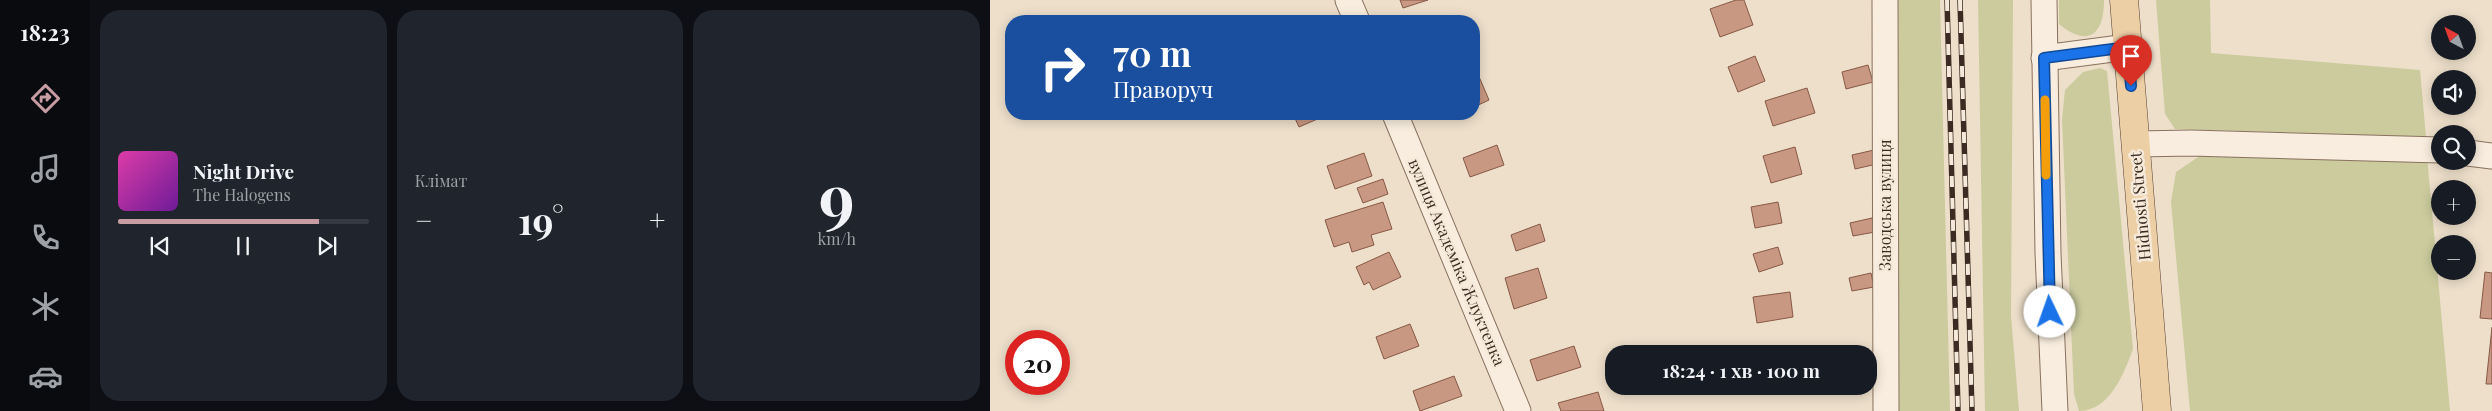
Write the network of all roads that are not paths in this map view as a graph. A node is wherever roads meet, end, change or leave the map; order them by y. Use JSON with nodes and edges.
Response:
{"nodes":[{"id":1,"x":1348,"y":0,"type":"edge"},
{"id":2,"x":1885,"y":0,"type":"edge"},
{"id":3,"x":2044,"y":0,"type":"edge"},
{"id":4,"x":2124,"y":0,"type":"edge"},
{"id":5,"x":1354,"y":15,"type":"edge"},
{"id":6,"x":2128,"y":47,"type":"junction"},
{"id":7,"x":2044,"y":58,"type":"junction"},
{"id":8,"x":1397,"y":120,"type":"edge"},
{"id":9,"x":2136,"y":144,"type":"junction"},
{"id":10,"x":2431,"y":150,"type":"edge"},
{"id":11,"x":2476,"y":154,"type":"edge"},
{"id":12,"x":2492,"y":156,"type":"edge"},
{"id":13,"x":1518,"y":411,"type":"edge"},
{"id":14,"x":1886,"y":411,"type":"edge"},
{"id":15,"x":2055,"y":411,"type":"edge"},
{"id":16,"x":2157,"y":411,"type":"edge"}],
"edges":[{"from":1,"to":5,"type":"street"},
{"from":2,"to":14,"type":"street","name":"Заводська вулиця"},
{"from":3,"to":7,"type":"street"},
{"from":4,"to":6,"type":"main road","name":"Hidnosti Street"},
{"from":6,"to":7,"type":"street"},
{"from":6,"to":9,"type":"main road","name":"Hidnosti Street"},
{"from":7,"to":15,"type":"street"},
{"from":8,"to":13,"type":"street","name":"вулиця Академіка Жлуктенка"},
{"from":9,"to":10,"type":"street"},
{"from":9,"to":16,"type":"main road","name":"Hidnosti Street"},
{"from":11,"to":12,"type":"street"}]}
